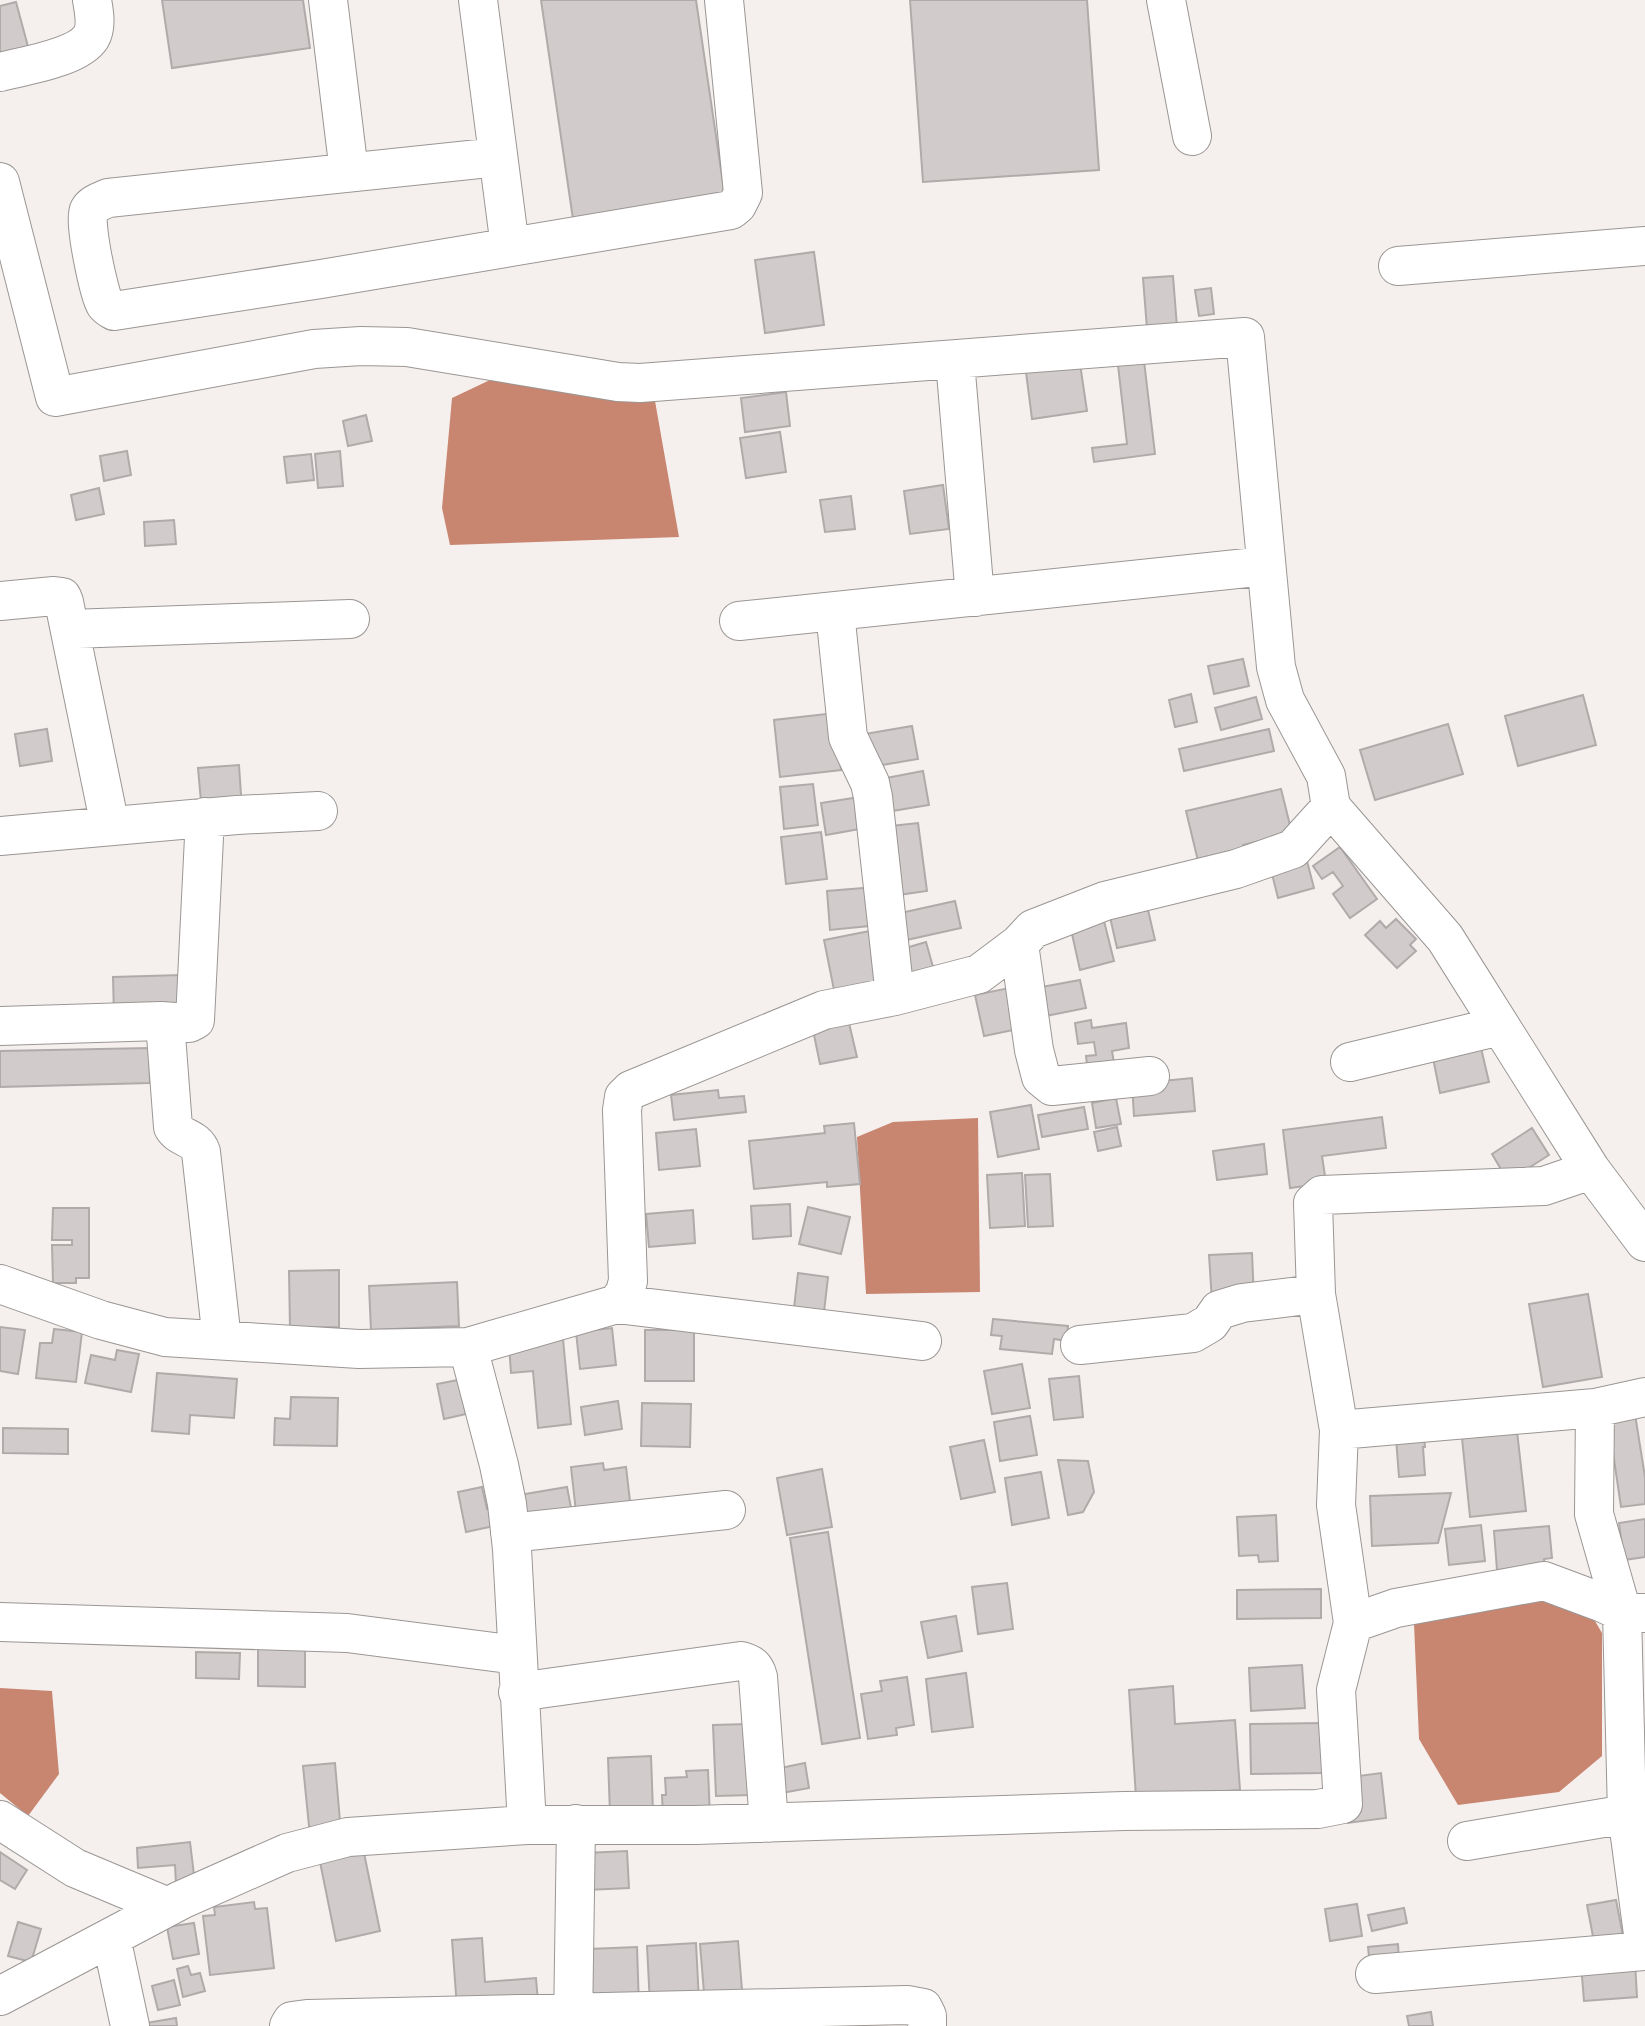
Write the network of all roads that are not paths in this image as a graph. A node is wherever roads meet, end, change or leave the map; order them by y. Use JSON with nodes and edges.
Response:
{"nodes":[{"id":1,"x":92,"y":0,"type":"edge"},
{"id":2,"x":328,"y":0,"type":"edge"},
{"id":3,"x":478,"y":0,"type":"edge"},
{"id":4,"x":724,"y":0,"type":"edge"},
{"id":5,"x":1166,"y":0,"type":"edge"},
{"id":6,"x":0,"y":72,"type":"edge"},
{"id":7,"x":1192,"y":136,"type":"dead end"},
{"id":8,"x":498,"y":157,"type":"junction"},
{"id":9,"x":349,"y":172,"type":"junction"},
{"id":10,"x":0,"y":181,"type":"edge"},
{"id":11,"x":1645,"y":246,"type":"edge"},
{"id":12,"x":510,"y":247,"type":"junction"},
{"id":13,"x":1398,"y":266,"type":"dead end"},
{"id":14,"x":955,"y":360,"type":"junction"},
{"id":15,"x":1266,"y":566,"type":"junction"},
{"id":16,"x":975,"y":597,"type":"junction"},
{"id":17,"x":0,"y":601,"type":"edge"},
{"id":18,"x":835,"y":612,"type":"junction"},
{"id":19,"x":350,"y":619,"type":"dead end"},
{"id":20,"x":739,"y":621,"type":"dead end"},
{"id":21,"x":71,"y":629,"type":"junction"},
{"id":22,"x":1331,"y":807,"type":"junction"},
{"id":23,"x":318,"y":811,"type":"dead end"},
{"id":24,"x":205,"y":817,"type":"junction"},
{"id":25,"x":110,"y":826,"type":"junction"},
{"id":26,"x":0,"y":836,"type":"edge"},
{"id":27,"x":1019,"y":944,"type":"junction"},
{"id":28,"x":895,"y":996,"type":"junction"},
{"id":29,"x":165,"y":1022,"type":"junction"},
{"id":30,"x":0,"y":1026,"type":"edge"},
{"id":31,"x":1500,"y":1026,"type":"junction"},
{"id":32,"x":1350,"y":1062,"type":"dead end"},
{"id":33,"x":1150,"y":1076,"type":"dead end"},
{"id":34,"x":1591,"y":1170,"type":"junction"},
{"id":35,"x":1645,"y":1242,"type":"edge"},
{"id":36,"x":0,"y":1284,"type":"edge"},
{"id":37,"x":1316,"y":1294,"type":"junction"},
{"id":38,"x":617,"y":1304,"type":"junction"},
{"id":39,"x":222,"y":1340,"type":"junction"},
{"id":40,"x":922,"y":1341,"type":"dead end"},
{"id":41,"x":1080,"y":1345,"type":"dead end"},
{"id":42,"x":467,"y":1347,"type":"junction"},
{"id":43,"x":1645,"y":1397,"type":"edge"},
{"id":44,"x":1595,"y":1408,"type":"junction"},
{"id":45,"x":1339,"y":1430,"type":"junction"},
{"id":46,"x":726,"y":1510,"type":"dead end"},
{"id":47,"x":510,"y":1533,"type":"junction"},
{"id":48,"x":1633,"y":1612,"type":"edge"},
{"id":49,"x":0,"y":1622,"type":"edge"},
{"id":50,"x":1353,"y":1623,"type":"junction"},
{"id":51,"x":518,"y":1674,"type":"junction"},
{"id":52,"x":1633,"y":1801,"type":"edge"},
{"id":53,"x":0,"y":1820,"type":"edge"},
{"id":54,"x":769,"y":1823,"type":"junction"},
{"id":55,"x":576,"y":1824,"type":"junction"},
{"id":56,"x":527,"y":1825,"type":"junction"},
{"id":57,"x":1467,"y":1841,"type":"dead end"},
{"id":58,"x":168,"y":1907,"type":"junction"},
{"id":59,"x":1642,"y":1910,"type":"edge"},
{"id":60,"x":111,"y":1937,"type":"junction"},
{"id":61,"x":1645,"y":1950,"type":"edge"},
{"id":62,"x":1375,"y":1974,"type":"dead end"},
{"id":63,"x":0,"y":1996,"type":"edge"},
{"id":64,"x":573,"y":2019,"type":"edge"},
{"id":65,"x":130,"y":2026,"type":"edge"},
{"id":66,"x":289,"y":2026,"type":"edge"},
{"id":67,"x":927,"y":2026,"type":"edge"}],
"edges":[{"from":1,"to":6,"type":"street"},
{"from":2,"to":9,"type":"street"},
{"from":3,"to":8,"type":"street"},
{"from":4,"to":12,"type":"street"},
{"from":5,"to":7,"type":"street"},
{"from":8,"to":9,"type":"street"},
{"from":8,"to":12,"type":"street"},
{"from":9,"to":12,"type":"street"},
{"from":10,"to":14,"type":"street"},
{"from":11,"to":13,"type":"street"},
{"from":14,"to":15,"type":"street"},
{"from":14,"to":16,"type":"street"},
{"from":15,"to":16,"type":"street"},
{"from":15,"to":22,"type":"street"},
{"from":16,"to":18,"type":"street"},
{"from":17,"to":21,"type":"street"},
{"from":18,"to":20,"type":"street"},
{"from":18,"to":28,"type":"street"},
{"from":19,"to":21,"type":"street"},
{"from":21,"to":25,"type":"street"},
{"from":22,"to":27,"type":"street"},
{"from":22,"to":31,"type":"street"},
{"from":23,"to":24,"type":"street"},
{"from":24,"to":25,"type":"street"},
{"from":24,"to":29,"type":"street"},
{"from":25,"to":26,"type":"street"},
{"from":27,"to":28,"type":"street"},
{"from":27,"to":33,"type":"street"},
{"from":28,"to":38,"type":"street"},
{"from":29,"to":30,"type":"street"},
{"from":29,"to":39,"type":"street"},
{"from":31,"to":32,"type":"street"},
{"from":31,"to":34,"type":"street"},
{"from":34,"to":35,"type":"street"},
{"from":34,"to":37,"type":"street"},
{"from":36,"to":39,"type":"street"},
{"from":37,"to":41,"type":"street"},
{"from":37,"to":45,"type":"street"},
{"from":38,"to":40,"type":"street"},
{"from":38,"to":42,"type":"street"},
{"from":39,"to":42,"type":"street"},
{"from":42,"to":47,"type":"street"},
{"from":43,"to":44,"type":"street"},
{"from":44,"to":45,"type":"street"},
{"from":44,"to":48,"type":"street"},
{"from":45,"to":50,"type":"street"},
{"from":46,"to":47,"type":"street"},
{"from":47,"to":51,"type":"street"},
{"from":48,"to":50,"type":"street"},
{"from":48,"to":52,"type":"street"},
{"from":49,"to":51,"type":"street"},
{"from":50,"to":54,"type":"street"},
{"from":51,"to":54,"type":"street"},
{"from":51,"to":56,"type":"street"},
{"from":52,"to":57,"type":"street"},
{"from":52,"to":59,"type":"street"},
{"from":53,"to":58,"type":"street"},
{"from":54,"to":55,"type":"street"},
{"from":55,"to":56,"type":"street"},
{"from":55,"to":64,"type":"street"},
{"from":56,"to":58,"type":"street"},
{"from":58,"to":60,"type":"street"},
{"from":59,"to":61,"type":"street"},
{"from":60,"to":63,"type":"street"},
{"from":60,"to":65,"type":"street"},
{"from":61,"to":62,"type":"street"},
{"from":64,"to":66,"type":"street"},
{"from":64,"to":67,"type":"street"}]}
